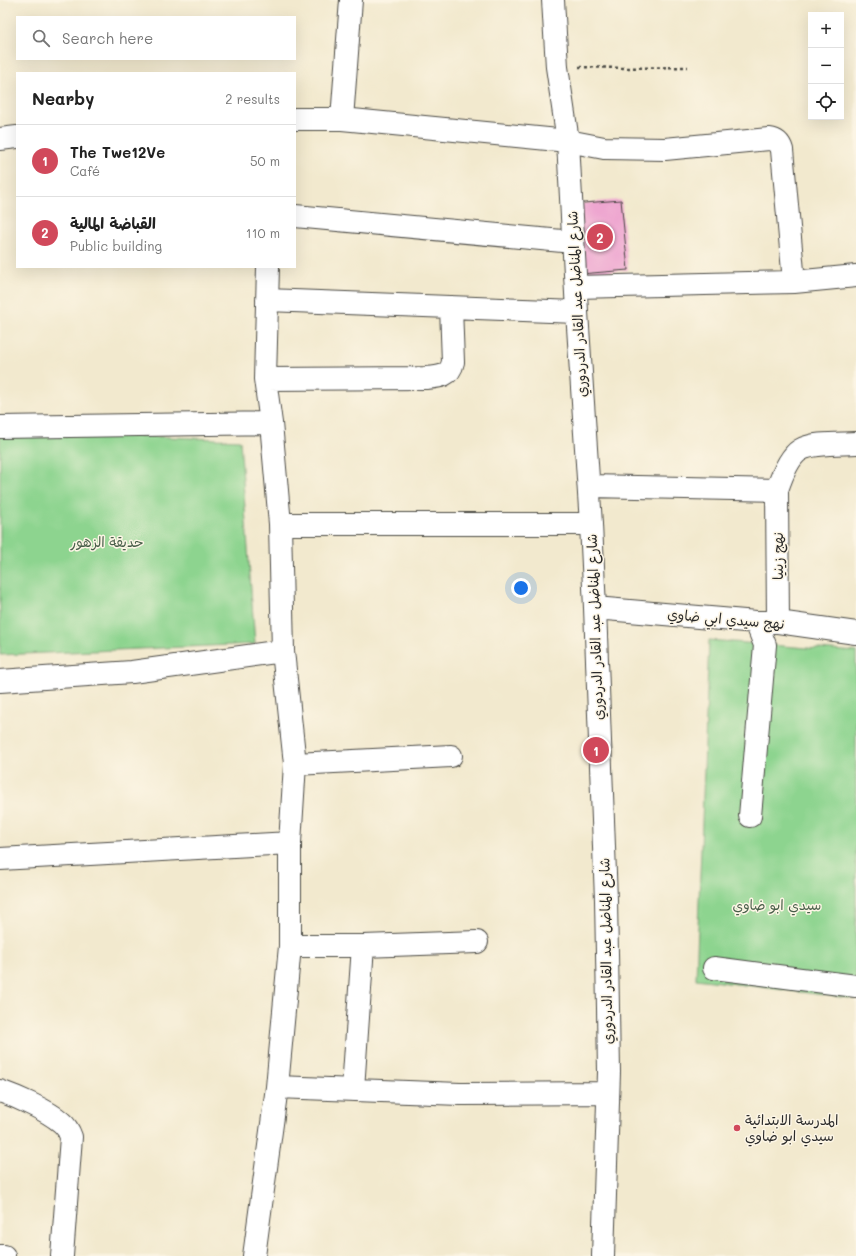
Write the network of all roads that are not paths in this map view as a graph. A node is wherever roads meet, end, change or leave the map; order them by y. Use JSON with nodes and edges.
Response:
{"nodes":[{"id":1,"x":351,"y":0,"type":"edge"},
{"id":2,"x":553,"y":0,"type":"edge"},
{"id":3,"x":296,"y":119,"type":"edge"},
{"id":4,"x":342,"y":119,"type":"junction"},
{"id":5,"x":16,"y":137,"type":"edge"},
{"id":6,"x":0,"y":139,"type":"edge"},
{"id":7,"x":568,"y":141,"type":"junction"},
{"id":8,"x":296,"y":216,"type":"edge"},
{"id":9,"x":573,"y":242,"type":"junction"},
{"id":10,"x":268,"y":268,"type":"edge"},
{"id":11,"x":856,"y":276,"type":"edge"},
{"id":12,"x":794,"y":282,"type":"junction"},
{"id":13,"x":576,"y":286,"type":"junction"},
{"id":14,"x":267,"y":300,"type":"junction"},
{"id":15,"x":451,"y":307,"type":"junction"},
{"id":16,"x":577,"y":312,"type":"junction"},
{"id":17,"x":265,"y":379,"type":"junction"},
{"id":18,"x":271,"y":424,"type":"junction"},
{"id":19,"x":0,"y":427,"type":"edge"},
{"id":20,"x":856,"y":443,"type":"edge"},
{"id":21,"x":589,"y":486,"type":"junction"},
{"id":22,"x":777,"y":490,"type":"junction"},
{"id":23,"x":280,"y":524,"type":"junction"},
{"id":24,"x":591,"y":524,"type":"junction"},
{"id":25,"x":595,"y":608,"type":"junction"},
{"id":26,"x":756,"y":622,"type":"junction"},
{"id":27,"x":778,"y":622,"type":"junction"},
{"id":28,"x":856,"y":633,"type":"edge"},
{"id":29,"x":283,"y":651,"type":"junction"},
{"id":30,"x":0,"y":681,"type":"edge"},
{"id":31,"x":451,"y":756,"type":"dead end"},
{"id":32,"x":295,"y":764,"type":"junction"},
{"id":33,"x":750,"y":816,"type":"dead end"},
{"id":34,"x":290,"y":843,"type":"junction"},
{"id":35,"x":0,"y":859,"type":"edge"},
{"id":36,"x":477,"y":942,"type":"dead end"},
{"id":37,"x":290,"y":946,"type":"junction"},
{"id":38,"x":363,"y":946,"type":"junction"},
{"id":39,"x":714,"y":968,"type":"dead end"},
{"id":40,"x":856,"y":986,"type":"edge"},
{"id":41,"x":277,"y":1087,"type":"junction"},
{"id":42,"x":353,"y":1089,"type":"junction"},
{"id":43,"x":0,"y":1091,"type":"edge"},
{"id":44,"x":608,"y":1093,"type":"junction"},
{"id":45,"x":0,"y":1256,"type":"edge"},
{"id":46,"x":4,"y":1256,"type":"edge"},
{"id":47,"x":62,"y":1256,"type":"edge"},
{"id":48,"x":254,"y":1256,"type":"edge"},
{"id":49,"x":603,"y":1256,"type":"edge"}],
"edges":[{"from":1,"to":4,"type":"street"},
{"from":2,"to":7,"type":"street","name":"شارع المناضل عبد القادر الدردوري"},
{"from":3,"to":4,"type":"street"},
{"from":4,"to":7,"type":"street"},
{"from":5,"to":6,"type":"street"},
{"from":7,"to":9,"type":"street","name":"شارع المناضل عبد القادر الدردوري"},
{"from":7,"to":12,"type":"street"},
{"from":8,"to":9,"type":"street"},
{"from":9,"to":13,"type":"street","name":"شارع المناضل عبد القادر الدردوري"},
{"from":10,"to":14,"type":"street"},
{"from":11,"to":12,"type":"street"},
{"from":12,"to":13,"type":"street"},
{"from":13,"to":16,"type":"street","name":"شارع المناضل عبد القادر الدردوري"},
{"from":14,"to":15,"type":"street"},
{"from":14,"to":17,"type":"street"},
{"from":15,"to":16,"type":"street"},
{"from":15,"to":17,"type":"street"},
{"from":16,"to":21,"type":"street","name":"شارع المناضل عبد القادر الدردوري"},
{"from":17,"to":18,"type":"street"},
{"from":18,"to":19,"type":"street"},
{"from":18,"to":23,"type":"street"},
{"from":20,"to":22,"type":"street"},
{"from":21,"to":22,"type":"street"},
{"from":21,"to":24,"type":"street","name":"شارع المناضل عبد القادر الدردوري"},
{"from":22,"to":27,"type":"street","name":"نهج زينيا"},
{"from":23,"to":24,"type":"street"},
{"from":23,"to":29,"type":"street"},
{"from":24,"to":25,"type":"street","name":"شارع المناضل عبد القادر الدردوري"},
{"from":25,"to":26,"type":"street","name":"نهج سيدي ابي ضاوي"},
{"from":25,"to":44,"type":"street","name":"شارع المناضل عبد القادر الدردوري"},
{"from":26,"to":27,"type":"street","name":"نهج سيدي ابي ضاوي"},
{"from":26,"to":33,"type":"street"},
{"from":27,"to":28,"type":"street","name":"نهج سيدي ابي ضاوي"},
{"from":29,"to":30,"type":"street"},
{"from":29,"to":32,"type":"street"},
{"from":31,"to":32,"type":"street"},
{"from":32,"to":34,"type":"street"},
{"from":34,"to":35,"type":"street"},
{"from":34,"to":37,"type":"street"},
{"from":36,"to":38,"type":"street"},
{"from":37,"to":38,"type":"street"},
{"from":37,"to":41,"type":"street"},
{"from":38,"to":42,"type":"street"},
{"from":39,"to":40,"type":"street"},
{"from":41,"to":42,"type":"street"},
{"from":41,"to":48,"type":"street"},
{"from":42,"to":44,"type":"street"},
{"from":43,"to":47,"type":"street"},
{"from":44,"to":49,"type":"street","name":"شارع المناضل عبد القادر الدردوري"},
{"from":45,"to":46,"type":"street"}]}
